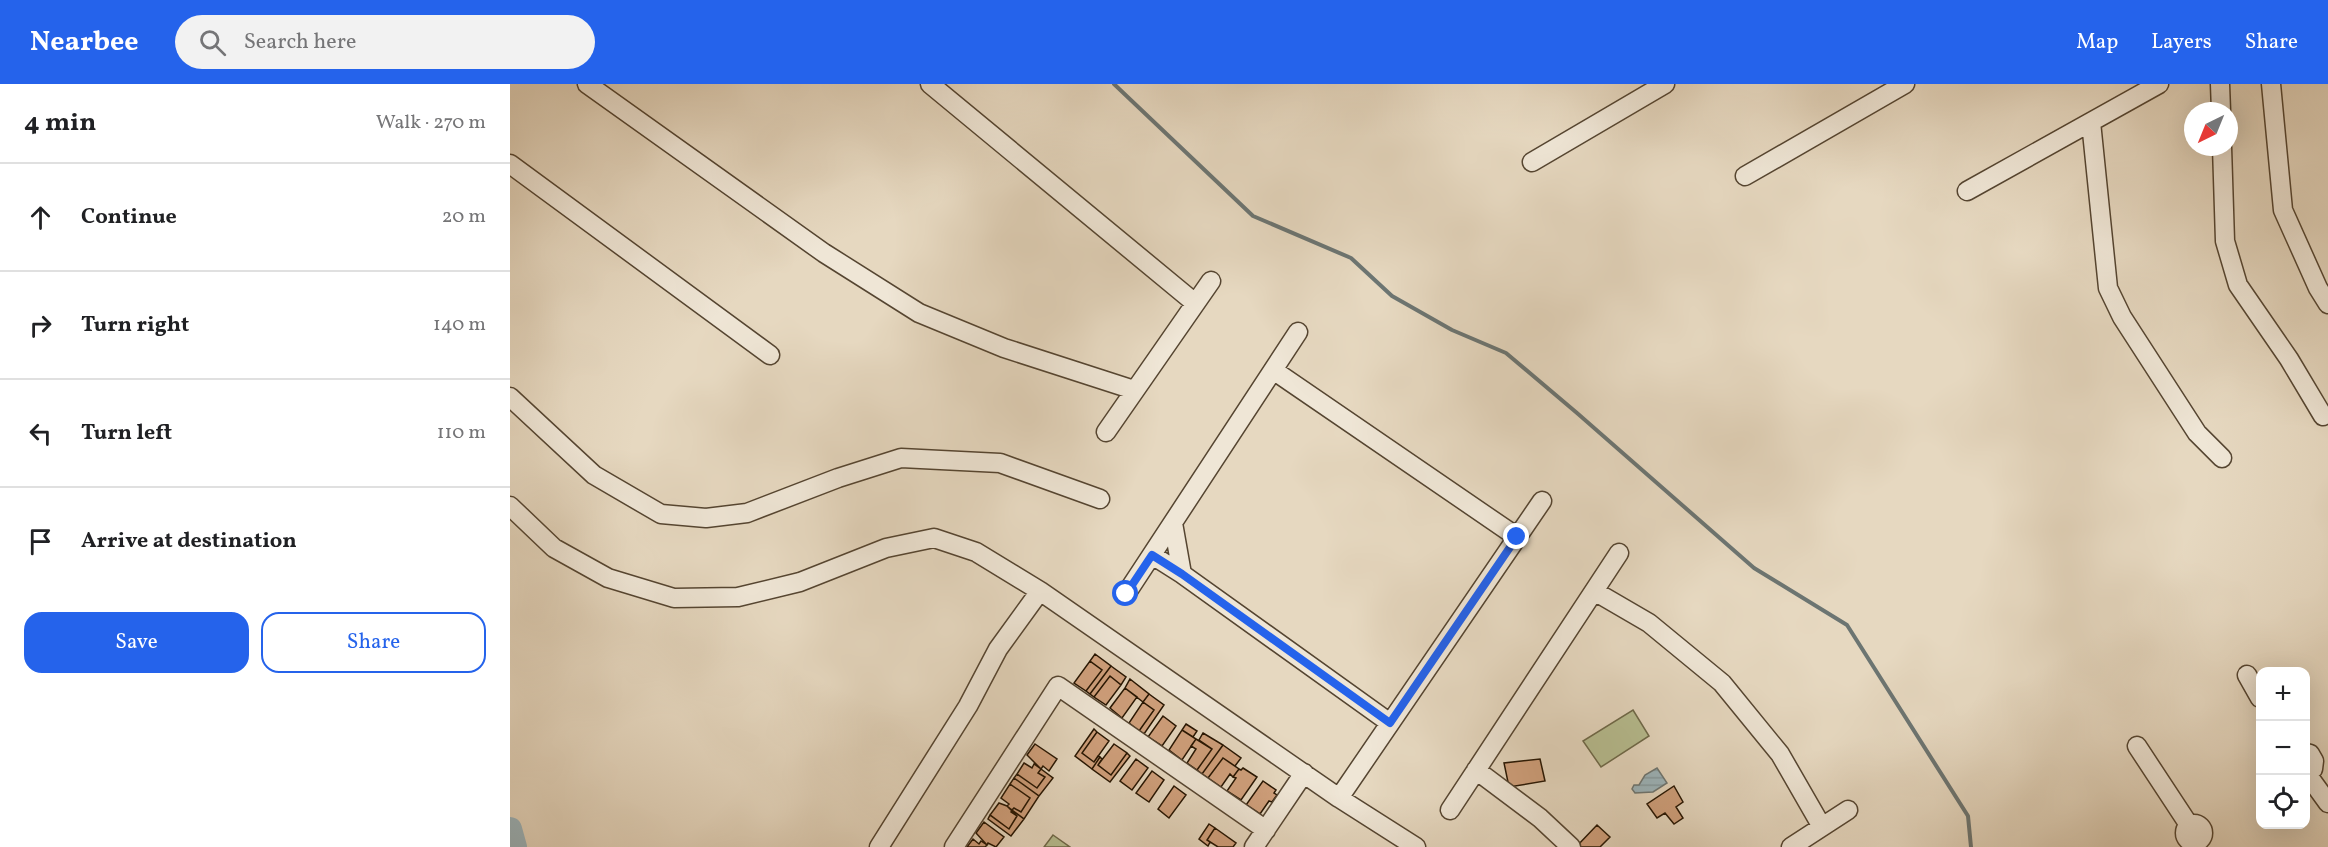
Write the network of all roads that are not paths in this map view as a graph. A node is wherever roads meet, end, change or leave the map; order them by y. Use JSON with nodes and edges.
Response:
{"nodes":[{"id":1,"x":587,"y":84,"type":"edge"},
{"id":2,"x":930,"y":84,"type":"edge"},
{"id":3,"x":1665,"y":84,"type":"edge"},
{"id":4,"x":1905,"y":84,"type":"edge"},
{"id":5,"x":2159,"y":84,"type":"edge"},
{"id":6,"x":2220,"y":84,"type":"edge"},
{"id":7,"x":2271,"y":84,"type":"edge"},
{"id":8,"x":2221,"y":102,"type":"edge"},
{"id":9,"x":2091,"y":122,"type":"junction"},
{"id":10,"x":2222,"y":156,"type":"edge"},
{"id":11,"x":1532,"y":162,"type":"dead end"},
{"id":12,"x":510,"y":164,"type":"edge"},
{"id":13,"x":1745,"y":176,"type":"dead end"},
{"id":14,"x":1967,"y":191,"type":"dead end"},
{"id":15,"x":1211,"y":281,"type":"dead end"},
{"id":16,"x":1195,"y":303,"type":"junction"},
{"id":17,"x":2328,"y":304,"type":"edge"},
{"id":18,"x":1298,"y":332,"type":"dead end"},
{"id":19,"x":770,"y":356,"type":"dead end"},
{"id":20,"x":1274,"y":370,"type":"junction"},
{"id":21,"x":1134,"y":390,"type":"junction"},
{"id":22,"x":510,"y":397,"type":"edge"},
{"id":23,"x":2323,"y":416,"type":"dead end"},
{"id":24,"x":1106,"y":432,"type":"dead end"},
{"id":25,"x":2222,"y":458,"type":"dead end"},
{"id":26,"x":1100,"y":499,"type":"dead end"},
{"id":27,"x":1542,"y":501,"type":"dead end"},
{"id":28,"x":510,"y":506,"type":"edge"},
{"id":29,"x":1173,"y":524,"type":"junction"},
{"id":30,"x":1517,"y":537,"type":"junction"},
{"id":31,"x":1619,"y":553,"type":"dead end"},
{"id":32,"x":1152,"y":555,"type":"junction"},
{"id":33,"x":1182,"y":574,"type":"junction"},
{"id":34,"x":1040,"y":591,"type":"junction"},
{"id":35,"x":1594,"y":591,"type":"junction"},
{"id":36,"x":1126,"y":594,"type":"dead end"},
{"id":37,"x":2247,"y":675,"type":"dead end"},
{"id":38,"x":2256,"y":691,"type":"edge"},
{"id":39,"x":1390,"y":723,"type":"junction"},
{"id":40,"x":2137,"y":746,"type":"dead end"},
{"id":41,"x":2310,"y":754,"type":"edge"},
{"id":42,"x":1476,"y":770,"type":"junction"},
{"id":43,"x":2310,"y":771,"type":"edge"},
{"id":44,"x":1305,"y":773,"type":"junction"},
{"id":45,"x":2307,"y":775,"type":"edge"},
{"id":46,"x":1339,"y":798,"type":"junction"},
{"id":47,"x":2328,"y":803,"type":"edge"},
{"id":48,"x":1450,"y":810,"type":"dead end"},
{"id":49,"x":1848,"y":810,"type":"dead end"},
{"id":50,"x":1822,"y":827,"type":"junction"},
{"id":51,"x":1266,"y":830,"type":"junction"},
{"id":52,"x":2198,"y":837,"type":"edge"},
{"id":53,"x":879,"y":847,"type":"edge"},
{"id":54,"x":954,"y":847,"type":"edge"},
{"id":55,"x":1254,"y":847,"type":"edge"},
{"id":56,"x":1416,"y":847,"type":"edge"},
{"id":57,"x":1571,"y":847,"type":"edge"},
{"id":58,"x":1791,"y":847,"type":"edge"}],
"edges":[{"from":1,"to":21,"type":"street"},
{"from":2,"to":16,"type":"street"},
{"from":3,"to":11,"type":"street"},
{"from":4,"to":13,"type":"street"},
{"from":5,"to":9,"type":"street"},
{"from":6,"to":8,"type":"street"},
{"from":7,"to":17,"type":"street"},
{"from":9,"to":14,"type":"street"},
{"from":9,"to":25,"type":"street"},
{"from":10,"to":23,"type":"street"},
{"from":12,"to":19,"type":"street"},
{"from":15,"to":16,"type":"street"},
{"from":16,"to":21,"type":"street"},
{"from":18,"to":20,"type":"street"},
{"from":20,"to":29,"type":"street"},
{"from":20,"to":30,"type":"street"},
{"from":21,"to":24,"type":"street"},
{"from":22,"to":26,"type":"street"},
{"from":27,"to":30,"type":"street"},
{"from":28,"to":34,"type":"street"},
{"from":29,"to":32,"type":"street"},
{"from":29,"to":33,"type":"street"},
{"from":30,"to":39,"type":"street"},
{"from":31,"to":35,"type":"street"},
{"from":32,"to":33,"type":"street"},
{"from":32,"to":36,"type":"street"},
{"from":33,"to":39,"type":"street"},
{"from":34,"to":44,"type":"street"},
{"from":34,"to":53,"type":"street"},
{"from":35,"to":42,"type":"street"},
{"from":35,"to":50,"type":"street"},
{"from":37,"to":38,"type":"street"},
{"from":39,"to":46,"type":"street"},
{"from":40,"to":52,"type":"street"},
{"from":41,"to":43,"type":"street"},
{"from":42,"to":48,"type":"street"},
{"from":42,"to":57,"type":"street"},
{"from":44,"to":46,"type":"street"},
{"from":44,"to":51,"type":"street"},
{"from":45,"to":47,"type":"street"},
{"from":46,"to":56,"type":"street"},
{"from":49,"to":50,"type":"street"},
{"from":50,"to":58,"type":"street"},
{"from":51,"to":54,"type":"street"},
{"from":51,"to":55,"type":"street"}]}
